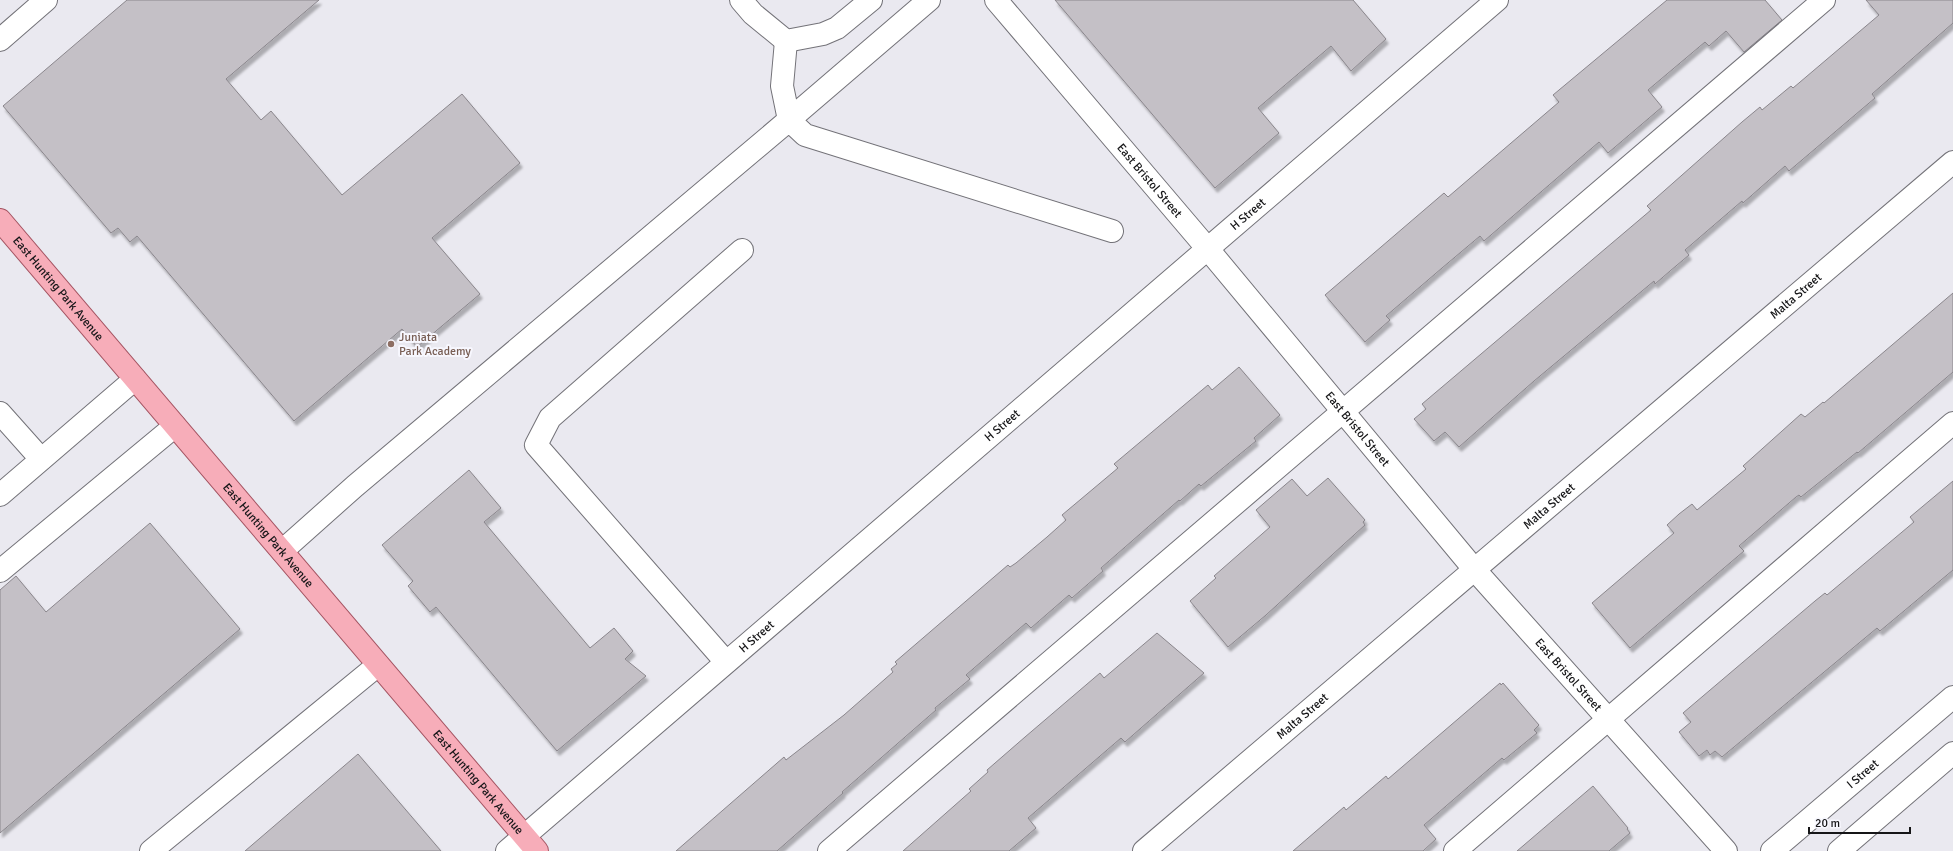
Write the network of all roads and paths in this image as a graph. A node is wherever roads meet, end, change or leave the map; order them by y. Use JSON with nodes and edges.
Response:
{"nodes":[{"id":1,"x":46,"y":0,"type":"edge"},
{"id":2,"x":741,"y":0,"type":"edge"},
{"id":3,"x":929,"y":0,"type":"edge"},
{"id":4,"x":996,"y":0,"type":"edge"},
{"id":5,"x":1497,"y":0,"type":"edge"},
{"id":6,"x":1824,"y":0,"type":"edge"},
{"id":7,"x":866,"y":2,"type":"edge"},
{"id":8,"x":0,"y":40,"type":"edge"},
{"id":9,"x":786,"y":41,"type":"junction"},
{"id":10,"x":789,"y":120,"type":"junction"},
{"id":11,"x":1953,"y":162,"type":"edge"},
{"id":12,"x":0,"y":220,"type":"edge"},
{"id":13,"x":1112,"y":231,"type":"dead end"},
{"id":14,"x":1207,"y":248,"type":"junction"},
{"id":15,"x":742,"y":250,"type":"dead end"},
{"id":16,"x":136,"y":379,"type":"junction"},
{"id":17,"x":1343,"y":411,"type":"junction"},
{"id":18,"x":0,"y":413,"type":"edge"},
{"id":19,"x":1953,"y":423,"type":"edge"},
{"id":20,"x":175,"y":426,"type":"junction"},
{"id":21,"x":41,"y":460,"type":"junction"},
{"id":22,"x":0,"y":495,"type":"edge"},
{"id":23,"x":282,"y":551,"type":"junction"},
{"id":24,"x":1474,"y":569,"type":"junction"},
{"id":25,"x":0,"y":571,"type":"edge"},
{"id":26,"x":726,"y":662,"type":"junction"},
{"id":27,"x":378,"y":665,"type":"junction"},
{"id":28,"x":1953,"y":697,"type":"edge"},
{"id":29,"x":1607,"y":718,"type":"junction"},
{"id":30,"x":1953,"y":753,"type":"edge"},
{"id":31,"x":531,"y":844,"type":"edge"},
{"id":32,"x":151,"y":851,"type":"edge"},
{"id":33,"x":507,"y":851,"type":"edge"},
{"id":34,"x":829,"y":851,"type":"edge"},
{"id":35,"x":1144,"y":851,"type":"edge"},
{"id":36,"x":1454,"y":851,"type":"edge"},
{"id":37,"x":1726,"y":851,"type":"edge"},
{"id":38,"x":1772,"y":851,"type":"edge"},
{"id":39,"x":1839,"y":851,"type":"edge"}],
"edges":[{"from":1,"to":8,"type":"street"},
{"from":2,"to":9,"type":"street"},
{"from":3,"to":10,"type":"street"},
{"from":4,"to":14,"type":"street","name":"East Bristol Street"},
{"from":5,"to":14,"type":"street","name":"H Street"},
{"from":6,"to":17,"type":"street"},
{"from":7,"to":9,"type":"street"},
{"from":9,"to":10,"type":"street"},
{"from":10,"to":13,"type":"street"},
{"from":10,"to":23,"type":"street"},
{"from":11,"to":24,"type":"street","name":"Malta Street"},
{"from":12,"to":16,"type":"main road","name":"East Hunting Park Avenue"},
{"from":14,"to":17,"type":"street","name":"East Bristol Street"},
{"from":14,"to":26,"type":"street","name":"H Street"},
{"from":15,"to":26,"type":"street"},
{"from":16,"to":20,"type":"main road","name":"East Hunting Park Avenue"},
{"from":16,"to":21,"type":"street"},
{"from":17,"to":24,"type":"street","name":"East Bristol Street"},
{"from":17,"to":34,"type":"street"},
{"from":18,"to":21,"type":"street"},
{"from":19,"to":29,"type":"street"},
{"from":20,"to":23,"type":"main road","name":"East Hunting Park Avenue"},
{"from":20,"to":25,"type":"street"},
{"from":21,"to":22,"type":"street"},
{"from":23,"to":27,"type":"main road","name":"East Hunting Park Avenue"},
{"from":24,"to":29,"type":"street","name":"East Bristol Street"},
{"from":24,"to":35,"type":"street","name":"Malta Street"},
{"from":26,"to":31,"type":"street","name":"H Street"},
{"from":27,"to":31,"type":"main road","name":"East Hunting Park Avenue"},
{"from":27,"to":32,"type":"street"},
{"from":28,"to":38,"type":"street","name":"I Street"},
{"from":29,"to":36,"type":"street"},
{"from":29,"to":37,"type":"street","name":"East Bristol Street"},
{"from":30,"to":39,"type":"street"},
{"from":31,"to":33,"type":"street","name":"H Street"}]}
